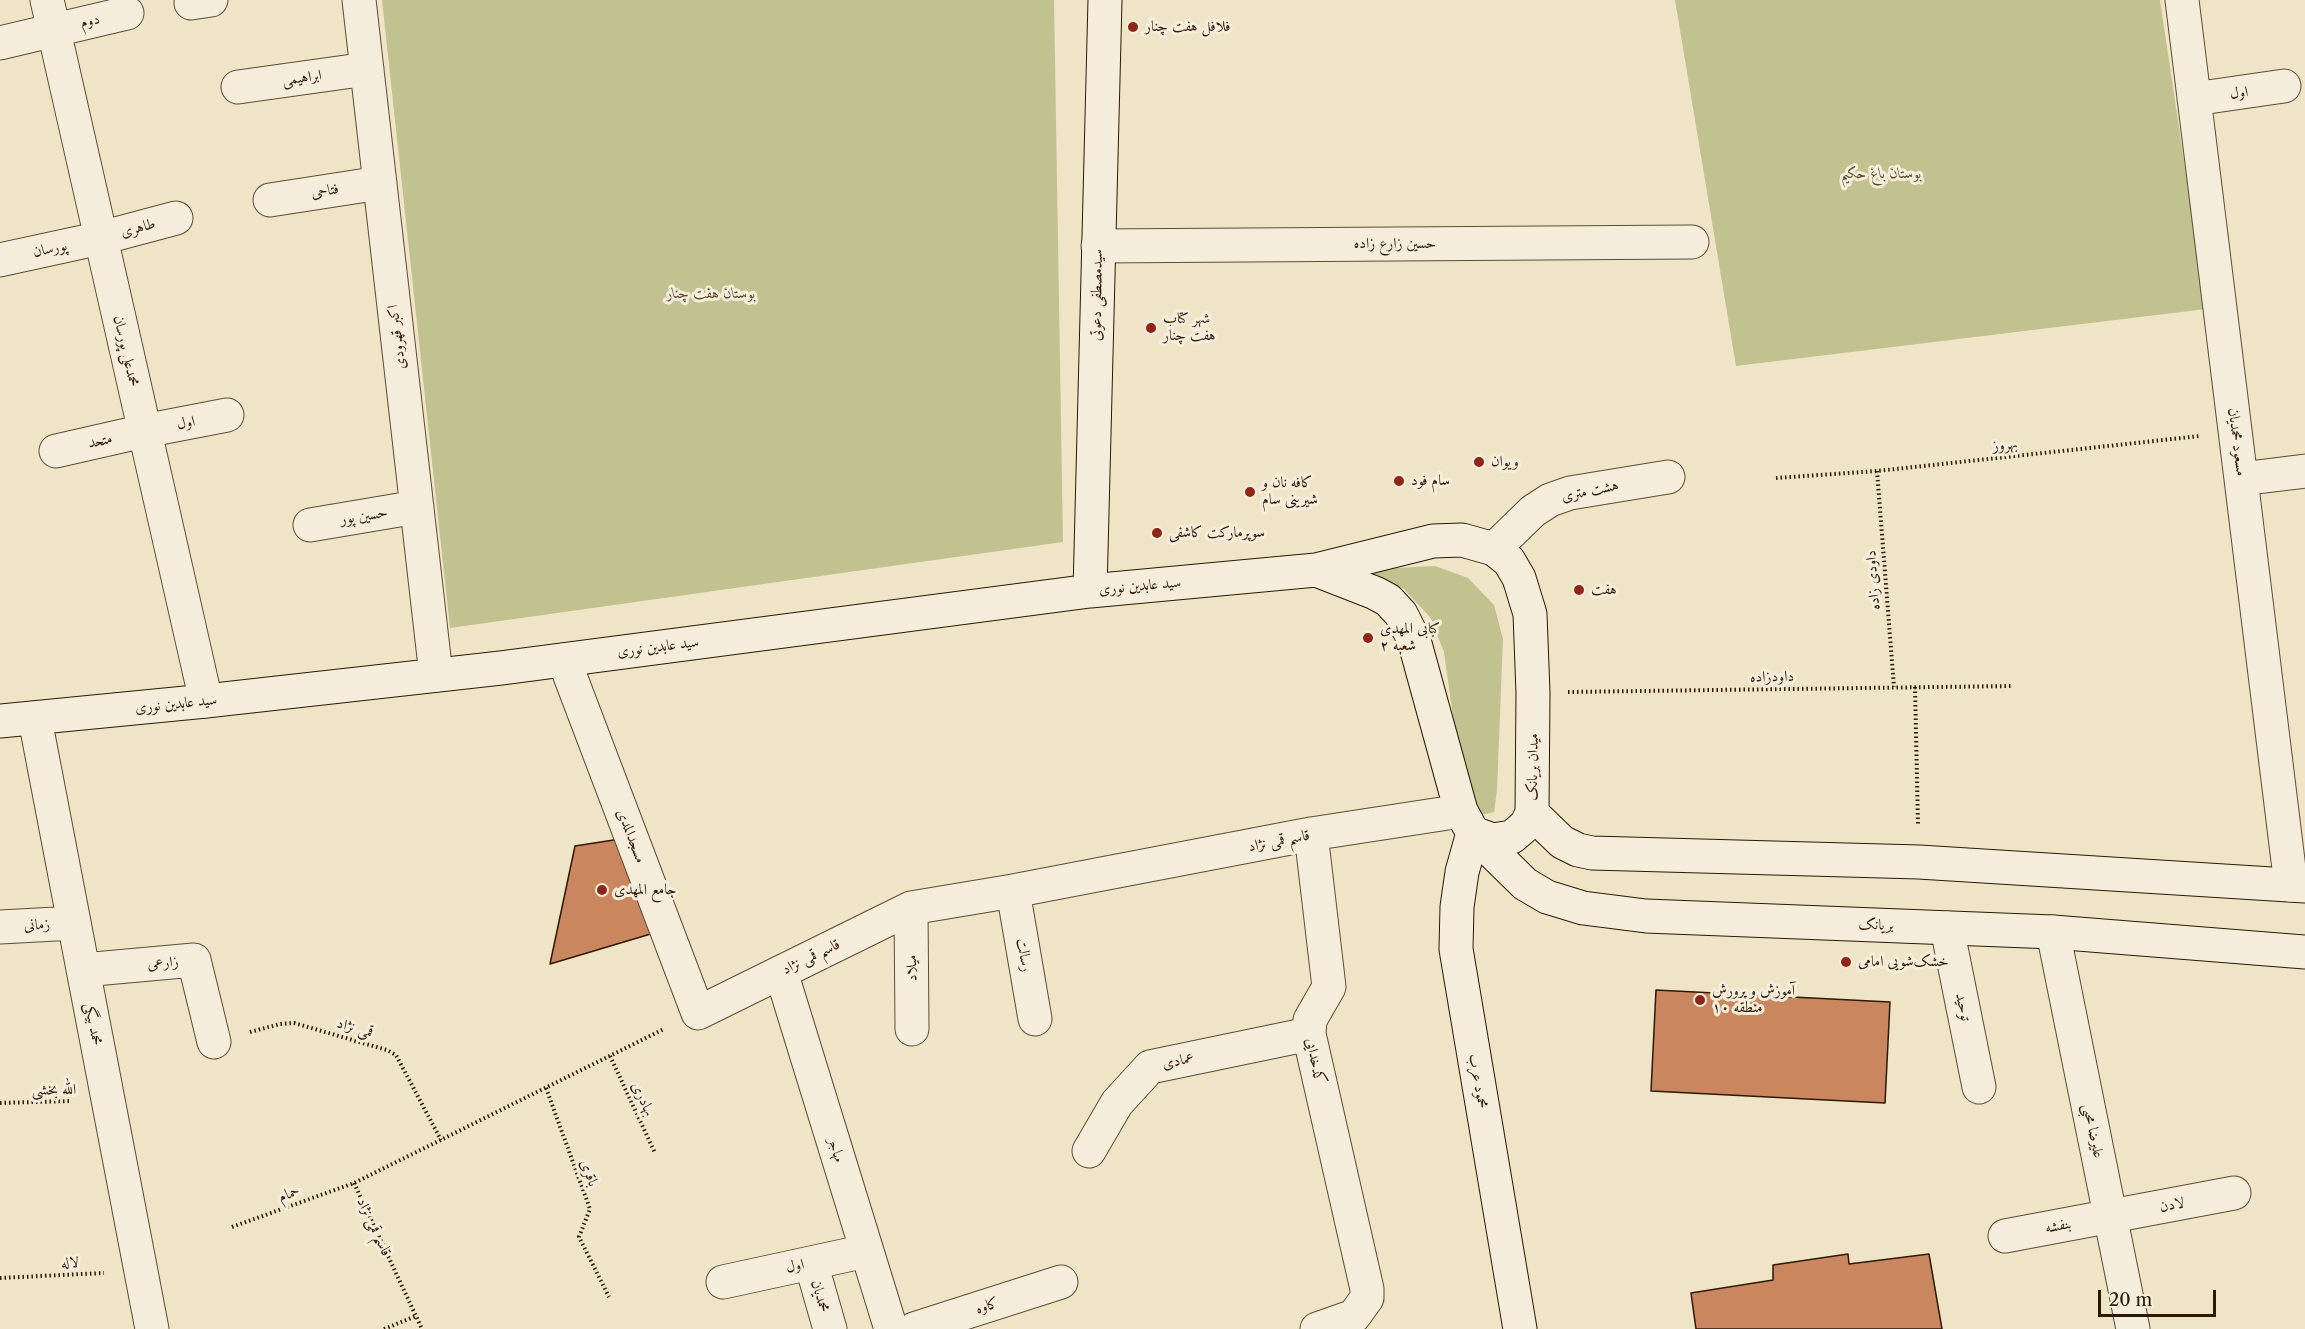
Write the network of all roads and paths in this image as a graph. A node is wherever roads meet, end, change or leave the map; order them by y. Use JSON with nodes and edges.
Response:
{"nodes":[{"id":1,"x":359,"y":0,"type":"edge"},
{"id":2,"x":1106,"y":0,"type":"edge"},
{"id":3,"x":2182,"y":0,"type":"edge"},
{"id":4,"x":127,"y":13,"type":"dead end"},
{"id":5,"x":50,"y":15,"type":"edge"},
{"id":6,"x":0,"y":43,"type":"edge"},
{"id":7,"x":367,"y":69,"type":"junction"},
{"id":8,"x":2284,"y":86,"type":"dead end"},
{"id":9,"x":238,"y":87,"type":"dead end"},
{"id":10,"x":2194,"y":99,"type":"junction"},
{"id":11,"x":380,"y":183,"type":"junction"},
{"id":12,"x":270,"y":200,"type":"dead end"},
{"id":13,"x":176,"y":218,"type":"dead end"},
{"id":14,"x":100,"y":238,"type":"junction"},
{"id":15,"x":1692,"y":242,"type":"dead end"},
{"id":16,"x":1098,"y":246,"type":"junction"},
{"id":17,"x":0,"y":260,"type":"edge"},
{"id":18,"x":227,"y":415,"type":"dead end"},
{"id":19,"x":144,"y":431,"type":"junction"},
{"id":20,"x":2235,"y":433,"type":"junction"},
{"id":21,"x":56,"y":451,"type":"dead end"},
{"id":22,"x":1877,"y":471,"type":"junction"},
{"id":23,"x":2305,"y":471,"type":"edge"},
{"id":24,"x":1668,"y":477,"type":"dead end"},
{"id":25,"x":1776,"y":478,"type":"dead end"},
{"id":26,"x":2241,"y":479,"type":"junction"},
{"id":27,"x":417,"y":507,"type":"junction"},
{"id":28,"x":310,"y":525,"type":"dead end"},
{"id":29,"x":1494,"y":549,"type":"junction"},
{"id":30,"x":1316,"y":570,"type":"junction"},
{"id":31,"x":1090,"y":591,"type":"junction"},
{"id":32,"x":564,"y":660,"type":"junction"},
{"id":33,"x":436,"y":675,"type":"junction"},
{"id":34,"x":2012,"y":686,"type":"dead end"},
{"id":35,"x":1894,"y":687,"type":"junction"},
{"id":36,"x":1915,"y":687,"type":"junction"},
{"id":37,"x":1533,"y":693,"type":"junction"},
{"id":38,"x":206,"y":701,"type":"junction"},
{"id":39,"x":35,"y":719,"type":"junction"},
{"id":40,"x":0,"y":722,"type":"edge"},
{"id":41,"x":1532,"y":813,"type":"junction"},
{"id":42,"x":1467,"y":822,"type":"junction"},
{"id":43,"x":1311,"y":834,"type":"junction"},
{"id":44,"x":1919,"y":862,"type":"junction"},
{"id":45,"x":2298,"y":885,"type":"edge"},
{"id":46,"x":1013,"y":891,"type":"junction"},
{"id":47,"x":911,"y":908,"type":"junction"},
{"id":48,"x":74,"y":923,"type":"junction"},
{"id":49,"x":0,"y":927,"type":"edge"},
{"id":50,"x":1947,"y":928,"type":"junction"},
{"id":51,"x":2053,"y":932,"type":"junction"},
{"id":52,"x":2305,"y":952,"type":"edge"},
{"id":53,"x":83,"y":970,"type":"junction"},
{"id":54,"x":781,"y":972,"type":"junction"},
{"id":55,"x":698,"y":1013,"type":"junction"},
{"id":56,"x":1035,"y":1019,"type":"dead end"},
{"id":57,"x":912,"y":1029,"type":"dead end"},
{"id":58,"x":1309,"y":1034,"type":"junction"},
{"id":59,"x":214,"y":1042,"type":"joint"},
{"id":60,"x":610,"y":1056,"type":"junction"},
{"id":61,"x":1979,"y":1087,"type":"dead end"},
{"id":62,"x":546,"y":1088,"type":"junction"},
{"id":63,"x":108,"y":1100,"type":"junction"},
{"id":64,"x":0,"y":1103,"type":"edge"},
{"id":65,"x":441,"y":1140,"type":"junction"},
{"id":66,"x":1089,"y":1151,"type":"dead end"},
{"id":67,"x":655,"y":1153,"type":"dead end"},
{"id":68,"x":354,"y":1183,"type":"junction"},
{"id":69,"x":2234,"y":1193,"type":"dead end"},
{"id":70,"x":2110,"y":1216,"type":"junction"},
{"id":71,"x":232,"y":1227,"type":"dead end"},
{"id":72,"x":2004,"y":1236,"type":"dead end"},
{"id":73,"x":866,"y":1251,"type":"junction"},
{"id":74,"x":811,"y":1263,"type":"junction"},
{"id":75,"x":141,"y":1271,"type":"junction"},
{"id":76,"x":0,"y":1278,"type":"edge"},
{"id":77,"x":723,"y":1282,"type":"dead end"},
{"id":78,"x":1061,"y":1282,"type":"dead end"},
{"id":79,"x":609,"y":1297,"type":"dead end"},
{"id":80,"x":416,"y":1316,"type":"junction"},
{"id":81,"x":152,"y":1329,"type":"edge"},
{"id":82,"x":384,"y":1329,"type":"edge"},
{"id":83,"x":422,"y":1329,"type":"edge"},
{"id":84,"x":830,"y":1329,"type":"edge"},
{"id":85,"x":891,"y":1329,"type":"edge"},
{"id":86,"x":914,"y":1329,"type":"edge"},
{"id":87,"x":1317,"y":1329,"type":"edge"},
{"id":88,"x":1520,"y":1329,"type":"edge"},
{"id":89,"x":2133,"y":1329,"type":"edge"}],
"edges":[{"from":1,"to":7,"type":"street","name":"اکبر قهرودی"},
{"from":2,"to":16,"type":"street","name":"سیدمصطفی دعوتی"},
{"from":3,"to":10,"type":"street","name":"مسعود محمدیان"},
{"from":4,"to":5,"type":"street","name":"دوم"},
{"from":5,"to":6,"type":"street","name":"دوم"},
{"from":5,"to":14,"type":"street","name":"محمدعلی پورسان"},
{"from":7,"to":9,"type":"street","name":"ابراهیمی"},
{"from":7,"to":11,"type":"street","name":"اکبر قهرودی"},
{"from":8,"to":10,"type":"street","name":"اول"},
{"from":10,"to":20,"type":"street","name":"مسعود محمدیان"},
{"from":11,"to":12,"type":"street","name":"فتاحی"},
{"from":11,"to":27,"type":"street","name":"اکبر قهرودی"},
{"from":13,"to":14,"type":"street","name":"طاهری"},
{"from":14,"to":17,"type":"street","name":"پورسان"},
{"from":14,"to":19,"type":"street","name":"محمدعلی پورسان"},
{"from":15,"to":16,"type":"street","name":"حسین زارع زاده"},
{"from":16,"to":31,"type":"street","name":"سیدمصطفی دعوتی"},
{"from":18,"to":19,"type":"street","name":"اول"},
{"from":19,"to":21,"type":"street","name":"متحد"},
{"from":19,"to":38,"type":"street","name":"محمدعلی پورسان"},
{"from":20,"to":22,"type":"path","name":"بهروز"},
{"from":20,"to":26,"type":"street","name":"مسعود محمدیان"},
{"from":22,"to":25,"type":"path","name":"بهروز"},
{"from":22,"to":35,"type":"path","name":"داودی زاده"},
{"from":23,"to":26,"type":"street"},
{"from":24,"to":29,"type":"street","name":"هشت متری"},
{"from":26,"to":45,"type":"street","name":"مسعود محمدیان"},
{"from":27,"to":28,"type":"street","name":"حسین پور"},
{"from":27,"to":33,"type":"street","name":"اکبر قهرودی"},
{"from":29,"to":30,"type":"street"},
{"from":29,"to":37,"type":"street","name":"میدان بریانک"},
{"from":30,"to":31,"type":"street","name":"سید عابدین نوری"},
{"from":30,"to":42,"type":"street"},
{"from":31,"to":32,"type":"street","name":"سید عابدین نوری"},
{"from":32,"to":33,"type":"street","name":"سید عابدین نوری"},
{"from":32,"to":55,"type":"street","name":"مسجدالمدی"},
{"from":33,"to":38,"type":"street","name":"سید عابدین نوری"},
{"from":34,"to":36,"type":"path","name":"داودزاده"},
{"from":35,"to":36,"type":"path","name":"داودزاده"},
{"from":35,"to":37,"type":"path","name":"داودزاده"},
{"from":36,"to":44,"type":"path"},
{"from":37,"to":41,"type":"street","name":"میدان بریانک"},
{"from":38,"to":39,"type":"street","name":"سید عابدین نوری"},
{"from":39,"to":40,"type":"street","name":"سید عابدین نوری"},
{"from":39,"to":48,"type":"street","name":"محمد بیگی"},
{"from":41,"to":42,"type":"street","name":"میدان بریانک"},
{"from":41,"to":44,"type":"street"},
{"from":42,"to":43,"type":"street","name":"قاسم قمی نژاد"},
{"from":42,"to":50,"type":"street","name":"بریانک"},
{"from":42,"to":88,"type":"street","name":"محمود عرب"},
{"from":43,"to":46,"type":"street","name":"قاسم قمی نژاد"},
{"from":43,"to":58,"type":"street","name":"کدخدایی"},
{"from":44,"to":45,"type":"street"},
{"from":46,"to":47,"type":"street","name":"قاسم قمی نژاد"},
{"from":46,"to":56,"type":"street","name":"رسالت"},
{"from":47,"to":54,"type":"street","name":"قاسم قمی نژاد"},
{"from":47,"to":57,"type":"street","name":"میلاد"},
{"from":48,"to":49,"type":"street","name":"زمانی"},
{"from":48,"to":53,"type":"street","name":"محمد بیگی"},
{"from":50,"to":51,"type":"street","name":"بریانک"},
{"from":50,"to":61,"type":"street","name":"توحید"},
{"from":51,"to":52,"type":"street","name":"بریانک"},
{"from":51,"to":70,"type":"street","name":"علیرضا محبی"},
{"from":53,"to":59,"type":"street","name":"زارعی"},
{"from":53,"to":63,"type":"street","name":"محمد بیگی"},
{"from":54,"to":55,"type":"street","name":"قاسم قمی نژاد"},
{"from":54,"to":73,"type":"street","name":"مهاجر"},
{"from":55,"to":60,"type":"path","name":"قاسم قمی نژاد"},
{"from":58,"to":66,"type":"street","name":"عمادی"},
{"from":58,"to":87,"type":"street","name":"کدخدایی"},
{"from":59,"to":65,"type":"path","name":"قمی نژاد"},
{"from":60,"to":62,"type":"path","name":"قاسم قمی نژاد"},
{"from":60,"to":67,"type":"path","name":"بهادری"},
{"from":62,"to":65,"type":"path","name":"قاسم قمی نژاد"},
{"from":62,"to":79,"type":"path","name":"باقری"},
{"from":63,"to":64,"type":"path","name":"الله بخشی"},
{"from":63,"to":75,"type":"street","name":"محمد بیگی"},
{"from":65,"to":68,"type":"path","name":"قاسم قمی نژاد"},
{"from":68,"to":71,"type":"path","name":"حمام"},
{"from":68,"to":80,"type":"path","name":"قاسم قمی نژاد"},
{"from":69,"to":70,"type":"street","name":"لادن"},
{"from":70,"to":72,"type":"street","name":"بنفشه"},
{"from":70,"to":89,"type":"street","name":"علیرضا محبی"},
{"from":73,"to":74,"type":"street","name":"اول"},
{"from":73,"to":85,"type":"street","name":"مهاجر"},
{"from":74,"to":77,"type":"street","name":"اول"},
{"from":74,"to":84,"type":"street","name":"محمدیان"},
{"from":75,"to":76,"type":"path","name":"لاله"},
{"from":75,"to":81,"type":"street","name":"محمد بیگی"},
{"from":78,"to":86,"type":"street","name":"کاوه"},
{"from":80,"to":82,"type":"path"},
{"from":80,"to":83,"type":"path","name":"قاسم قمی نژاد"}]}
